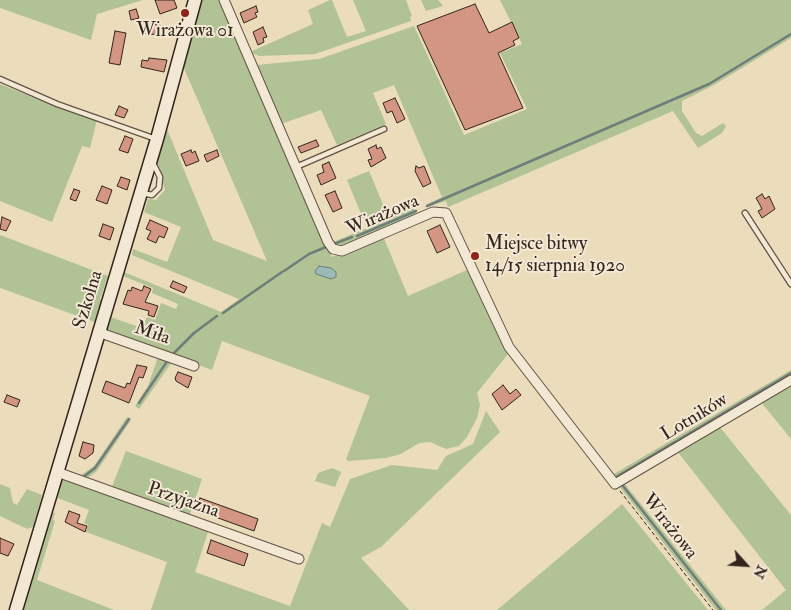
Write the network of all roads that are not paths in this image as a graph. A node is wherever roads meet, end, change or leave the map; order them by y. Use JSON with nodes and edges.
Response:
{"nodes":[{"id":1,"x":195,"y":0,"type":"edge"},
{"id":2,"x":224,"y":0,"type":"edge"},
{"id":3,"x":0,"y":79,"type":"edge"},
{"id":4,"x":384,"y":128,"type":"dead end"},
{"id":5,"x":157,"y":139,"type":"junction"},
{"id":6,"x":296,"y":167,"type":"junction"},
{"id":7,"x":745,"y":213,"type":"dead end"},
{"id":8,"x":791,"y":284,"type":"edge"},
{"id":9,"x":98,"y":332,"type":"junction"},
{"id":10,"x":194,"y":366,"type":"dead end"},
{"id":11,"x":791,"y":380,"type":"edge"},
{"id":12,"x":57,"y":472,"type":"junction"},
{"id":13,"x":615,"y":484,"type":"joint"},
{"id":14,"x":299,"y":559,"type":"dead end"},
{"id":15,"x":16,"y":610,"type":"edge"}],
"edges":[{"from":1,"to":5,"type":"street","name":"Szkolna"},
{"from":2,"to":6,"type":"street","name":"Wirażowa"},
{"from":3,"to":5,"type":"lane"},
{"from":4,"to":6,"type":"lane"},
{"from":5,"to":9,"type":"street","name":"Szkolna"},
{"from":6,"to":13,"type":"street","name":"Wirażowa"},
{"from":7,"to":8,"type":"lane"},
{"from":9,"to":10,"type":"street","name":"Miła"},
{"from":9,"to":12,"type":"street","name":"Szkolna"},
{"from":11,"to":13,"type":"street","name":"Lotników"},
{"from":12,"to":14,"type":"street","name":"Przyjazna"},
{"from":12,"to":15,"type":"street","name":"Szkolna"}]}
